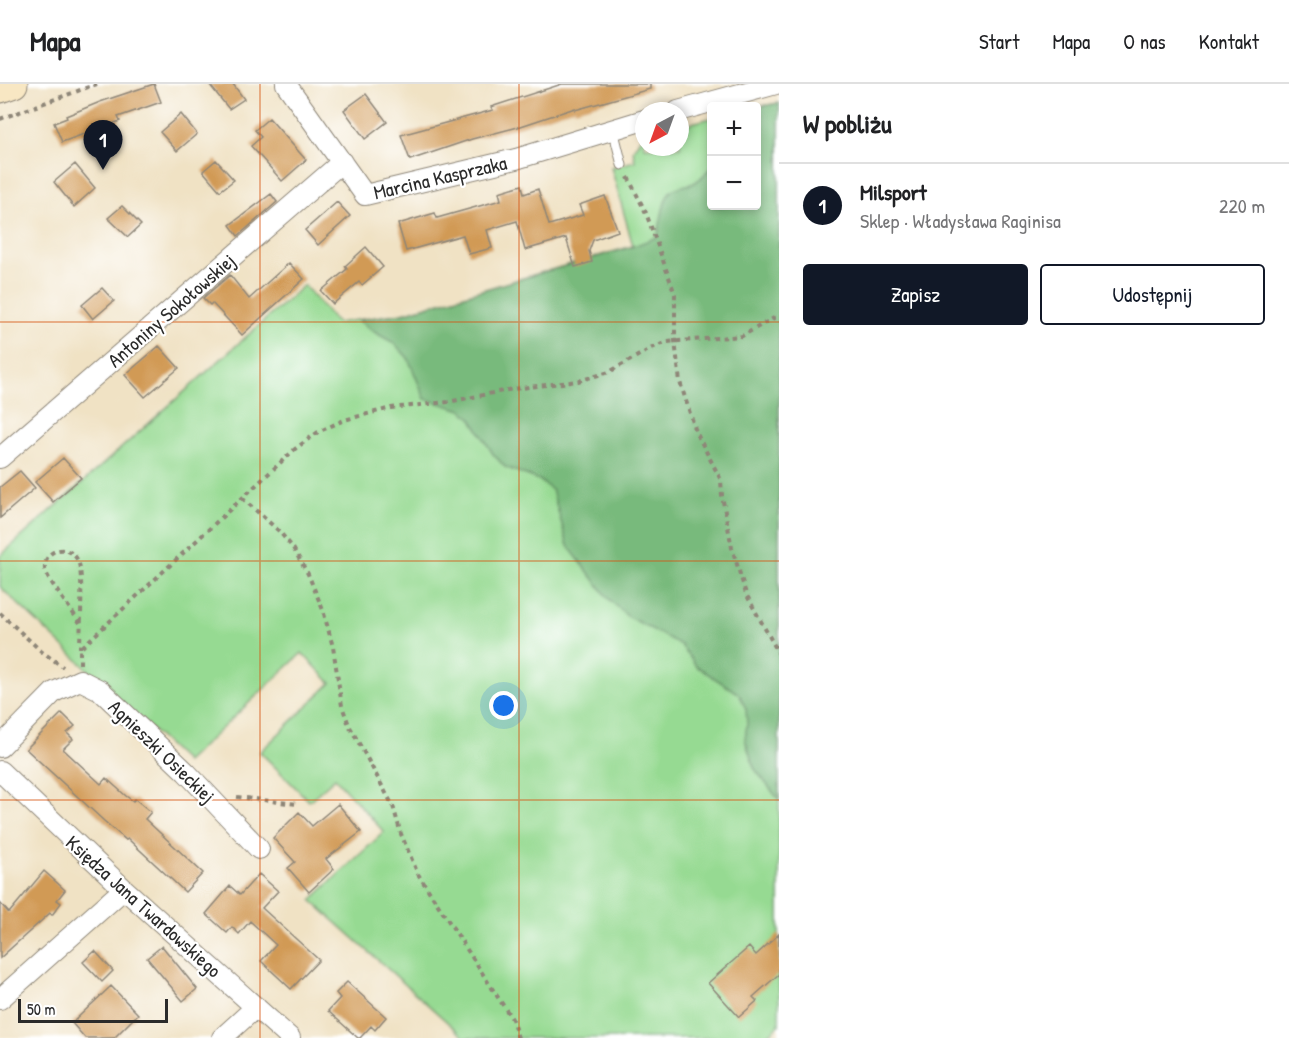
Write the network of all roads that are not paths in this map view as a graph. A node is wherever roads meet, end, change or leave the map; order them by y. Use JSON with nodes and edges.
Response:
{"nodes":[{"id":1,"x":14,"y":84,"type":"edge"},
{"id":2,"x":286,"y":84,"type":"edge"},
{"id":3,"x":776,"y":84,"type":"edge"},
{"id":4,"x":0,"y":89,"type":"edge"},
{"id":5,"x":689,"y":108,"type":"edge"},
{"id":6,"x":635,"y":123,"type":"edge"},
{"id":7,"x":613,"y":129,"type":"junction"},
{"id":8,"x":342,"y":162,"type":"junction"},
{"id":9,"x":622,"y":165,"type":"road end"},
{"id":10,"x":0,"y":458,"type":"edge"},
{"id":11,"x":0,"y":747,"type":"edge"},
{"id":12,"x":0,"y":771,"type":"edge"},
{"id":13,"x":259,"y":849,"type":"dead end"},
{"id":14,"x":124,"y":889,"type":"junction"},
{"id":15,"x":0,"y":999,"type":"edge"},
{"id":16,"x":256,"y":1007,"type":"junction"},
{"id":17,"x":222,"y":1038,"type":"edge"},
{"id":18,"x":290,"y":1038,"type":"edge"}],
"edges":[{"from":1,"to":4,"type":"street"},
{"from":2,"to":8,"type":"street","name":"Marcina Kasprzaka"},
{"from":3,"to":5,"type":"street"},
{"from":6,"to":7,"type":"street","name":"Marcina Kasprzaka"},
{"from":7,"to":8,"type":"street","name":"Marcina Kasprzaka"},
{"from":7,"to":9,"type":"lane"},
{"from":8,"to":10,"type":"street","name":"Antoniny Sokołowskiej"},
{"from":11,"to":13,"type":"street","name":"Agnieszki Osieckiej"},
{"from":12,"to":14,"type":"street","name":"Księdza Jana Twardowskiego"},
{"from":14,"to":15,"type":"street"},
{"from":14,"to":16,"type":"street","name":"Księdza Jana Twardowskiego"},
{"from":16,"to":17,"type":"street"},
{"from":16,"to":18,"type":"street","name":"Księdza Jana Twardowskiego"}]}
